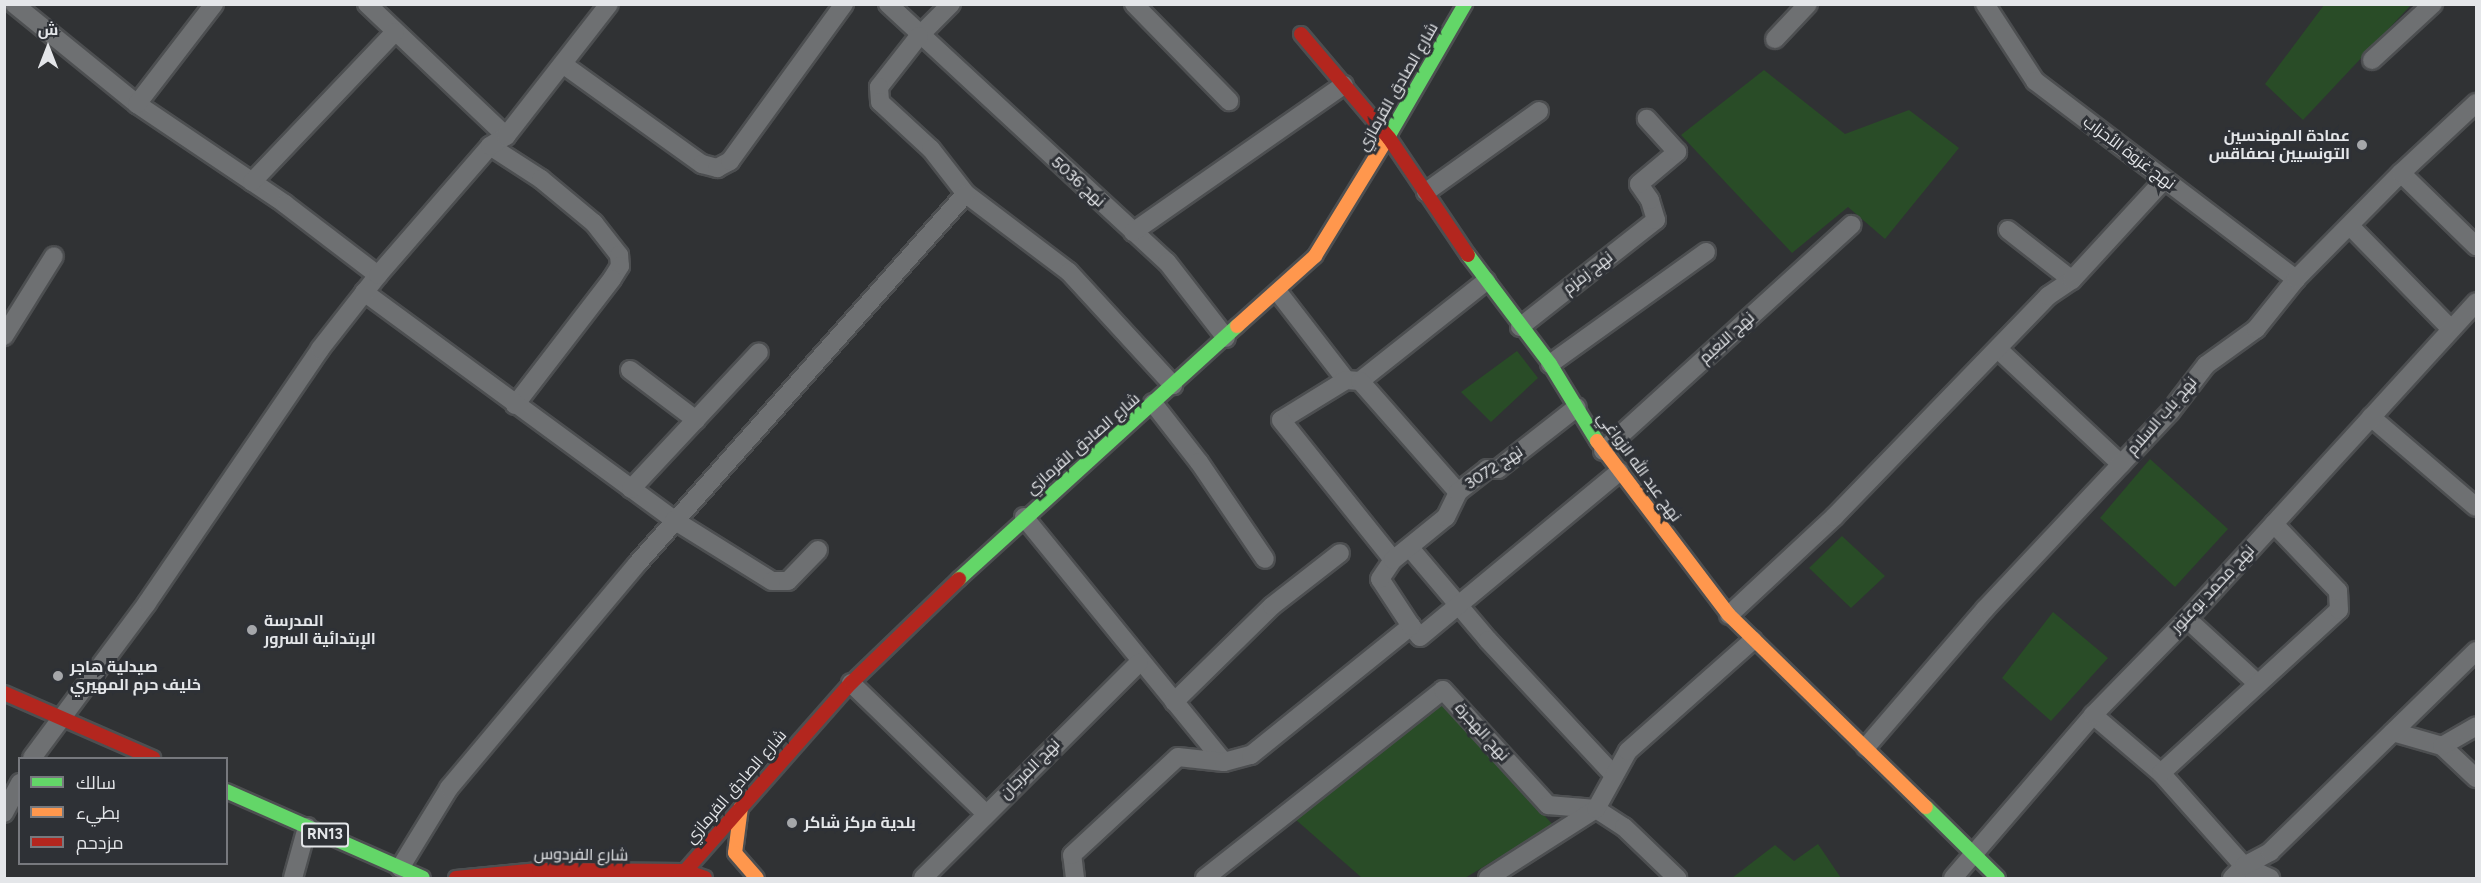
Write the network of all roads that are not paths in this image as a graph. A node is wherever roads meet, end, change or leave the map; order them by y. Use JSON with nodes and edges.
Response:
{"nodes":[{"id":1,"x":14,"y":4,"type":"edge"},
{"id":2,"x":214,"y":4,"type":"edge"},
{"id":3,"x":367,"y":4,"type":"edge"},
{"id":4,"x":609,"y":4,"type":"edge"},
{"id":5,"x":844,"y":4,"type":"edge"},
{"id":6,"x":888,"y":4,"type":"edge"},
{"id":7,"x":951,"y":4,"type":"edge"},
{"id":8,"x":1134,"y":4,"type":"edge"},
{"id":9,"x":1465,"y":4,"type":"edge"},
{"id":10,"x":1808,"y":4,"type":"edge"},
{"id":11,"x":1985,"y":4,"type":"edge"},
{"id":12,"x":2433,"y":4,"type":"edge"},
{"id":13,"x":395,"y":32,"type":"junction"},
{"id":14,"x":1301,"y":34,"type":"dead end"},
{"id":15,"x":919,"y":36,"type":"junction"},
{"id":16,"x":1774,"y":39,"type":"dead end"},
{"id":17,"x":2372,"y":60,"type":"dead end"},
{"id":18,"x":564,"y":64,"type":"junction"},
{"id":19,"x":1344,"y":85,"type":"junction"},
{"id":20,"x":1228,"y":101,"type":"dead end"},
{"id":21,"x":2476,"y":103,"type":"edge"},
{"id":22,"x":137,"y":104,"type":"junction"},
{"id":23,"x":1539,"y":111,"type":"dead end"},
{"id":24,"x":1647,"y":119,"type":"dead end"},
{"id":25,"x":506,"y":136,"type":"junction"},
{"id":26,"x":1389,"y":138,"type":"junction"},
{"id":27,"x":490,"y":146,"type":"junction"},
{"id":28,"x":2401,"y":173,"type":"junction"},
{"id":29,"x":2164,"y":180,"type":"junction"},
{"id":30,"x":252,"y":182,"type":"junction"},
{"id":31,"x":1426,"y":192,"type":"junction"},
{"id":32,"x":966,"y":194,"type":"junction"},
{"id":33,"x":1851,"y":225,"type":"dead end"},
{"id":34,"x":2350,"y":226,"type":"junction"},
{"id":35,"x":2008,"y":230,"type":"dead end"},
{"id":36,"x":1133,"y":232,"type":"junction"},
{"id":37,"x":2476,"y":246,"type":"edge"},
{"id":38,"x":1706,"y":252,"type":"dead end"},
{"id":39,"x":54,"y":256,"type":"dead end"},
{"id":40,"x":378,"y":275,"type":"junction"},
{"id":41,"x":2296,"y":279,"type":"junction"},
{"id":42,"x":2072,"y":280,"type":"junction"},
{"id":43,"x":1486,"y":281,"type":"junction"},
{"id":44,"x":364,"y":292,"type":"junction"},
{"id":45,"x":1278,"y":292,"type":"junction"},
{"id":46,"x":2476,"y":302,"type":"edge"},
{"id":47,"x":1521,"y":327,"type":"junction"},
{"id":48,"x":2451,"y":329,"type":"junction"},
{"id":49,"x":4,"y":336,"type":"edge"},
{"id":50,"x":1226,"y":338,"type":"junction"},
{"id":51,"x":1999,"y":350,"type":"junction"},
{"id":52,"x":759,"y":352,"type":"dead end"},
{"id":53,"x":1551,"y":363,"type":"junction"},
{"id":54,"x":630,"y":370,"type":"dead end"},
{"id":55,"x":1353,"y":380,"type":"junction"},
{"id":56,"x":1173,"y":385,"type":"junction"},
{"id":57,"x":1153,"y":404,"type":"junction"},
{"id":58,"x":515,"y":405,"type":"junction"},
{"id":59,"x":1577,"y":407,"type":"junction"},
{"id":60,"x":2371,"y":417,"type":"junction"},
{"id":61,"x":696,"y":420,"type":"junction"},
{"id":62,"x":1604,"y":451,"type":"junction"},
{"id":63,"x":2121,"y":464,"type":"junction"},
{"id":64,"x":1619,"y":472,"type":"junction"},
{"id":65,"x":631,"y":489,"type":"junction"},
{"id":66,"x":1458,"y":492,"type":"junction"},
{"id":67,"x":2476,"y":507,"type":"edge"},
{"id":68,"x":1024,"y":517,"type":"junction"},
{"id":69,"x":675,"y":520,"type":"junction"},
{"id":70,"x":2274,"y":524,"type":"junction"},
{"id":71,"x":1410,"y":548,"type":"junction"},
{"id":72,"x":818,"y":550,"type":"dead end"},
{"id":73,"x":1340,"y":554,"type":"dead end"},
{"id":74,"x":1264,"y":559,"type":"dead end"},
{"id":75,"x":1393,"y":560,"type":"junction"},
{"id":76,"x":1460,"y":607,"type":"junction"},
{"id":77,"x":1729,"y":615,"type":"junction"},
{"id":78,"x":2187,"y":619,"type":"junction"},
{"id":79,"x":1411,"y":626,"type":"junction"},
{"id":80,"x":1754,"y":640,"type":"junction"},
{"id":81,"x":2476,"y":651,"type":"edge"},
{"id":82,"x":1139,"y":663,"type":"junction"},
{"id":83,"x":851,"y":683,"type":"junction"},
{"id":84,"x":2258,"y":684,"type":"junction"},
{"id":85,"x":4,"y":693,"type":"edge"},
{"id":86,"x":1174,"y":702,"type":"junction"},
{"id":87,"x":2093,"y":715,"type":"junction"},
{"id":88,"x":60,"y":717,"type":"junction"},
{"id":89,"x":2476,"y":726,"type":"edge"},
{"id":90,"x":2393,"y":732,"type":"junction"},
{"id":91,"x":2442,"y":746,"type":"junction"},
{"id":92,"x":1866,"y":747,"type":"junction"},
{"id":93,"x":33,"y":757,"type":"edge"},
{"id":94,"x":149,"y":757,"type":"edge"},
{"id":95,"x":1224,"y":762,"type":"junction"},
{"id":96,"x":2161,"y":773,"type":"junction"},
{"id":97,"x":1614,"y":776,"type":"junction"},
{"id":98,"x":2476,"y":778,"type":"edge"},
{"id":99,"x":18,"y":787,"type":"edge"},
{"id":100,"x":228,"y":792,"type":"edge"},
{"id":101,"x":741,"y":805,"type":"junction"},
{"id":102,"x":1596,"y":809,"type":"junction"},
{"id":103,"x":4,"y":813,"type":"edge"},
{"id":104,"x":985,"y":813,"type":"junction"},
{"id":105,"x":308,"y":827,"type":"junction"},
{"id":106,"x":1972,"y":855,"type":"junction"},
{"id":107,"x":400,"y":868,"type":"junction"},
{"id":108,"x":2238,"y":872,"type":"edge"},
{"id":109,"x":680,"y":876,"type":"edge"},
{"id":110,"x":292,"y":879,"type":"edge"},
{"id":111,"x":423,"y":879,"type":"edge"},
{"id":112,"x":456,"y":879,"type":"edge"},
{"id":113,"x":705,"y":879,"type":"edge"},
{"id":114,"x":757,"y":879,"type":"edge"},
{"id":115,"x":923,"y":879,"type":"edge"},
{"id":116,"x":1074,"y":879,"type":"edge"},
{"id":117,"x":1205,"y":879,"type":"edge"},
{"id":118,"x":1488,"y":879,"type":"edge"},
{"id":119,"x":1677,"y":879,"type":"edge"},
{"id":120,"x":1953,"y":879,"type":"edge"},
{"id":121,"x":1998,"y":879,"type":"edge"},
{"id":122,"x":2270,"y":879,"type":"edge"}],
"edges":[{"from":1,"to":22,"type":"street"},
{"from":2,"to":22,"type":"street"},
{"from":3,"to":13,"type":"street"},
{"from":4,"to":18,"type":"street"},
{"from":5,"to":18,"type":"street"},
{"from":6,"to":15,"type":"street","name":"نهج 5036"},
{"from":7,"to":15,"type":"street"},
{"from":8,"to":20,"type":"street"},
{"from":9,"to":26,"type":"main road","name":"شارع الصادق القرمازي"},
{"from":10,"to":16,"type":"street"},
{"from":11,"to":29,"type":"street","name":"نهج غزوة الأحزاب"},
{"from":12,"to":17,"type":"street"},
{"from":13,"to":25,"type":"street"},
{"from":13,"to":30,"type":"street"},
{"from":14,"to":19,"type":"main road","name":"نهج عبد الله الزواغي"},
{"from":15,"to":32,"type":"street"},
{"from":15,"to":36,"type":"street","name":"نهج 5036"},
{"from":18,"to":25,"type":"street"},
{"from":19,"to":26,"type":"main road","name":"نهج عبد الله الزواغي"},
{"from":19,"to":36,"type":"street"},
{"from":21,"to":28,"type":"street","name":"نهج باب السلام"},
{"from":22,"to":30,"type":"street"},
{"from":23,"to":31,"type":"street"},
{"from":24,"to":47,"type":"street","name":"نهج زمزم"},
{"from":25,"to":27,"type":"street"},
{"from":26,"to":31,"type":"main road","name":"نهج عبد الله الزواغي"},
{"from":26,"to":45,"type":"main road","name":"شارع الصادق القرمازي"},
{"from":27,"to":40,"type":"street"},
{"from":27,"to":58,"type":"street"},
{"from":28,"to":34,"type":"street","name":"نهج باب السلام"},
{"from":28,"to":37,"type":"street"},
{"from":29,"to":41,"type":"street","name":"نهج غزوة الأحزاب"},
{"from":29,"to":42,"type":"street"},
{"from":30,"to":40,"type":"street"},
{"from":31,"to":43,"type":"main road","name":"نهج عبد الله الزواغي"},
{"from":32,"to":56,"type":"street"},
{"from":32,"to":69,"type":"street"},
{"from":33,"to":62,"type":"street","name":"نهج النعيم"},
{"from":34,"to":41,"type":"street","name":"نهج باب السلام"},
{"from":34,"to":48,"type":"street"},
{"from":35,"to":42,"type":"street"},
{"from":36,"to":50,"type":"street","name":"نهج 5036"},
{"from":38,"to":53,"type":"street"},
{"from":39,"to":49,"type":"street"},
{"from":40,"to":44,"type":"street"},
{"from":41,"to":63,"type":"street","name":"نهج باب السلام"},
{"from":42,"to":51,"type":"street"},
{"from":43,"to":47,"type":"main road","name":"نهج عبد الله الزواغي"},
{"from":43,"to":55,"type":"street"},
{"from":44,"to":58,"type":"street"},
{"from":44,"to":88,"type":"street"},
{"from":45,"to":50,"type":"main road","name":"شارع الصادق القرمازي"},
{"from":45,"to":55,"type":"street"},
{"from":46,"to":48,"type":"street","name":"نهج محمد بوعتور"},
{"from":47,"to":53,"type":"main road","name":"نهج عبد الله الزواغي"},
{"from":48,"to":60,"type":"street","name":"نهج محمد بوعتور"},
{"from":50,"to":56,"type":"main road","name":"شارع الصادق القرمازي"},
{"from":51,"to":63,"type":"street"},
{"from":51,"to":77,"type":"street"},
{"from":52,"to":61,"type":"street"},
{"from":53,"to":59,"type":"main road","name":"نهج عبد الله الزواغي"},
{"from":54,"to":61,"type":"street"},
{"from":55,"to":66,"type":"street"},
{"from":55,"to":75,"type":"street"},
{"from":56,"to":57,"type":"main road","name":"شارع الصادق القرمازي"},
{"from":57,"to":68,"type":"main road","name":"شارع الصادق القرمازي"},
{"from":57,"to":74,"type":"street"},
{"from":58,"to":65,"type":"street"},
{"from":59,"to":62,"type":"main road","name":"نهج عبد الله الزواغي"},
{"from":59,"to":66,"type":"street","name":"نهج 3072"},
{"from":60,"to":67,"type":"street"},
{"from":60,"to":70,"type":"street","name":"نهج محمد بوعتور"},
{"from":61,"to":65,"type":"street"},
{"from":62,"to":64,"type":"main road","name":"نهج عبد الله الزواغي"},
{"from":63,"to":92,"type":"street","name":"نهج باب السلام"},
{"from":64,"to":76,"type":"street"},
{"from":64,"to":77,"type":"main road","name":"نهج عبد الله الزواغي"},
{"from":65,"to":69,"type":"street"},
{"from":66,"to":71,"type":"street","name":"نهج 3072"},
{"from":68,"to":82,"type":"street"},
{"from":68,"to":83,"type":"main road","name":"شارع الصادق القرمازي"},
{"from":69,"to":72,"type":"street"},
{"from":69,"to":107,"type":"street"},
{"from":70,"to":78,"type":"street","name":"نهج محمد بوعتور"},
{"from":70,"to":84,"type":"street"},
{"from":71,"to":75,"type":"street","name":"نهج 3072"},
{"from":71,"to":76,"type":"street"},
{"from":73,"to":86,"type":"street"},
{"from":75,"to":79,"type":"street"},
{"from":76,"to":79,"type":"street"},
{"from":76,"to":97,"type":"street"},
{"from":77,"to":80,"type":"main road","name":"نهج عبد الله الزواغي"},
{"from":78,"to":84,"type":"street"},
{"from":78,"to":87,"type":"street","name":"نهج محمد بوعتور"},
{"from":79,"to":95,"type":"street"},
{"from":80,"to":92,"type":"main road","name":"نهج عبد الله الزواغي"},
{"from":80,"to":97,"type":"street"},
{"from":81,"to":90,"type":"street"},
{"from":82,"to":86,"type":"street"},
{"from":82,"to":104,"type":"street","name":"نهج المرجان"},
{"from":83,"to":101,"type":"main road","name":"شارع الصادق القرمازي"},
{"from":83,"to":104,"type":"street"},
{"from":84,"to":96,"type":"street"},
{"from":85,"to":88,"type":"main road"},
{"from":86,"to":95,"type":"street"},
{"from":87,"to":96,"type":"street"},
{"from":87,"to":106,"type":"street","name":"نهج محمد بوعتور"},
{"from":88,"to":93,"type":"street"},
{"from":88,"to":94,"type":"main road"},
{"from":89,"to":91,"type":"street"},
{"from":90,"to":91,"type":"street"},
{"from":90,"to":108,"type":"street"},
{"from":91,"to":98,"type":"street"},
{"from":92,"to":106,"type":"main road","name":"نهج عبد الله الزواغي"},
{"from":95,"to":116,"type":"street"},
{"from":96,"to":108,"type":"street"},
{"from":97,"to":102,"type":"street"},
{"from":99,"to":103,"type":"street"},
{"from":100,"to":105,"type":"main road","number":"RN13"},
{"from":101,"to":109,"type":"main road","name":"شارع الصادق القرمازي"},
{"from":101,"to":114,"type":"main road"},
{"from":102,"to":117,"type":"street","name":"نهج الهجرة"},
{"from":102,"to":118,"type":"street"},
{"from":102,"to":119,"type":"street","name":"نهج الهجرة"},
{"from":104,"to":115,"type":"street","name":"نهج المرجان"},
{"from":105,"to":107,"type":"main road","number":"RN13"},
{"from":105,"to":110,"type":"street"},
{"from":106,"to":120,"type":"street","name":"نهج محمد بوعتور"},
{"from":106,"to":121,"type":"main road","name":"نهج عبد الله الزواغي"},
{"from":107,"to":111,"type":"main road","number":"RN13"},
{"from":108,"to":122,"type":"street"},
{"from":109,"to":112,"type":"main road","name":"شارع الفردوس"},
{"from":109,"to":113,"type":"main road","name":"شارع الفردوس"}]}
